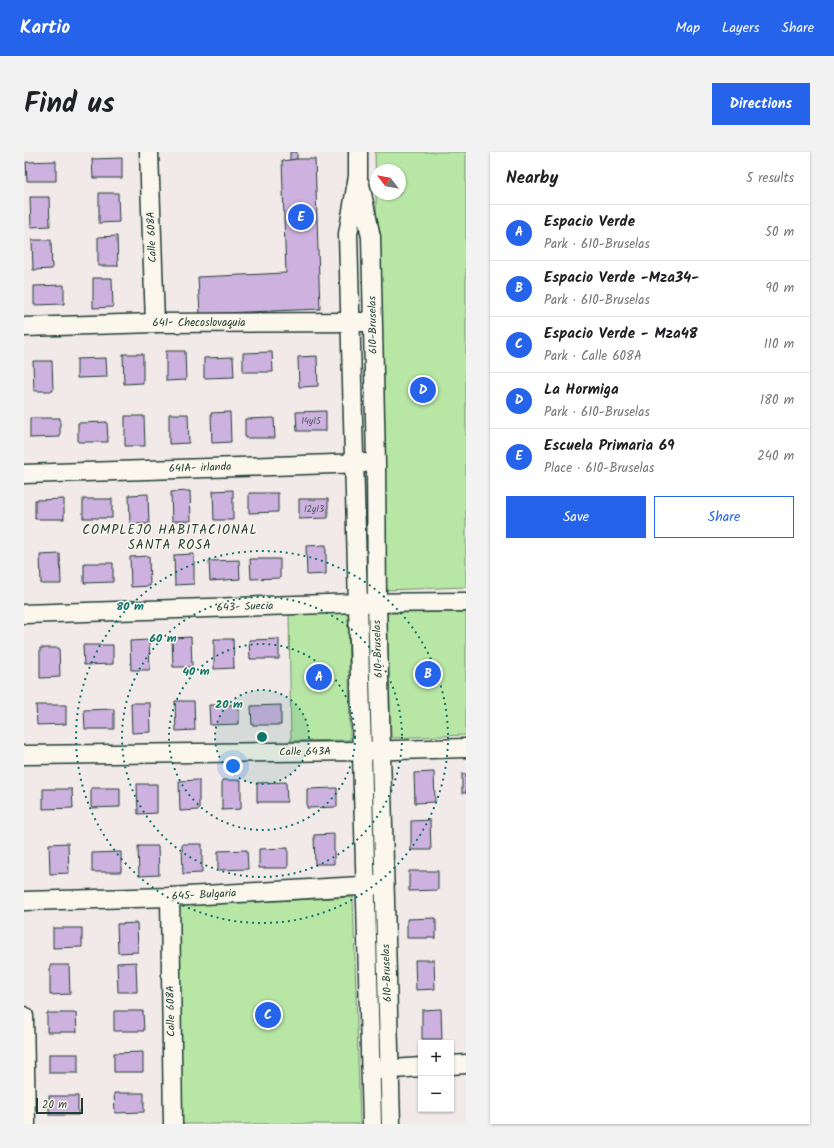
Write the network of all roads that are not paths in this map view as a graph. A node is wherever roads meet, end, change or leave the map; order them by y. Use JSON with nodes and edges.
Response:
{"nodes":[{"id":1,"x":149,"y":152,"type":"edge"},
{"id":2,"x":358,"y":152,"type":"edge"},
{"id":3,"x":358,"y":176,"type":"junction"},
{"id":4,"x":373,"y":322,"type":"junction"},
{"id":5,"x":155,"y":323,"type":"junction"},
{"id":6,"x":351,"y":323,"type":"junction"},
{"id":7,"x":24,"y":327,"type":"edge"},
{"id":8,"x":376,"y":463,"type":"junction"},
{"id":9,"x":354,"y":464,"type":"junction"},
{"id":10,"x":24,"y":474,"type":"edge"},
{"id":11,"x":466,"y":602,"type":"edge"},
{"id":12,"x":358,"y":603,"type":"junction"},
{"id":13,"x":376,"y":604,"type":"junction"},
{"id":14,"x":24,"y":614,"type":"edge"},
{"id":15,"x":466,"y":748,"type":"edge"},
{"id":16,"x":381,"y":750,"type":"junction"},
{"id":17,"x":362,"y":751,"type":"junction"},
{"id":18,"x":24,"y":755,"type":"edge"},
{"id":19,"x":384,"y":884,"type":"junction"},
{"id":20,"x":366,"y":885,"type":"junction"},
{"id":21,"x":170,"y":897,"type":"junction"},
{"id":22,"x":24,"y":901,"type":"edge"},
{"id":23,"x":24,"y":1016,"type":"edge"},
{"id":24,"x":466,"y":1064,"type":"edge"},
{"id":25,"x":454,"y":1065,"type":"edge"},
{"id":26,"x":418,"y":1067,"type":"edge"},
{"id":27,"x":370,"y":1070,"type":"junction"},
{"id":28,"x":390,"y":1070,"type":"junction"},
{"id":29,"x":26,"y":1124,"type":"edge"},
{"id":30,"x":173,"y":1124,"type":"edge"},
{"id":31,"x":372,"y":1124,"type":"edge"},
{"id":32,"x":392,"y":1124,"type":"edge"}],
"edges":[{"from":1,"to":5,"type":"street","name":"Calle 608A"},
{"from":2,"to":3,"type":"street","name":"610-Bruselas"},
{"from":3,"to":4,"type":"street","name":"610-Bruselas"},
{"from":3,"to":6,"type":"street","name":"610-Bruselas"},
{"from":4,"to":6,"type":"street","name":"641- Checoslovaquia"},
{"from":4,"to":8,"type":"street","name":"610-Bruselas"},
{"from":5,"to":6,"type":"street","name":"641- Checoslovaquia"},
{"from":5,"to":7,"type":"street","name":"641- Checoslovaquia"},
{"from":6,"to":9,"type":"street","name":"610-Bruselas"},
{"from":8,"to":9,"type":"street","name":"641A- irlanda"},
{"from":8,"to":13,"type":"street","name":"610-Bruselas"},
{"from":9,"to":10,"type":"street","name":"641A- irlanda"},
{"from":9,"to":12,"type":"street","name":"610-Bruselas"},
{"from":11,"to":13,"type":"street","name":"643- Suecia"},
{"from":12,"to":13,"type":"street","name":"643- Suecia"},
{"from":12,"to":14,"type":"street","name":"643- Suecia"},
{"from":12,"to":17,"type":"street","name":"610-Bruselas"},
{"from":13,"to":16,"type":"street","name":"610-Bruselas"},
{"from":15,"to":16,"type":"street","name":"Calle 643A"},
{"from":16,"to":17,"type":"street","name":"Calle 643A"},
{"from":16,"to":19,"type":"street","name":"610-Bruselas"},
{"from":17,"to":18,"type":"street","name":"Calle 643A"},
{"from":17,"to":20,"type":"street","name":"610-Bruselas"},
{"from":19,"to":20,"type":"street","name":"645- Bulgaria"},
{"from":19,"to":28,"type":"street","name":"610-Bruselas"},
{"from":20,"to":21,"type":"street","name":"645- Bulgaria"},
{"from":20,"to":27,"type":"street","name":"610-Bruselas"},
{"from":21,"to":22,"type":"street","name":"645- Bulgaria"},
{"from":21,"to":30,"type":"street","name":"Calle 608A"},
{"from":23,"to":29,"type":"street"},
{"from":24,"to":25,"type":"street"},
{"from":26,"to":28,"type":"street"},
{"from":27,"to":28,"type":"street"},
{"from":27,"to":31,"type":"street","name":"610-Bruselas"},
{"from":28,"to":32,"type":"street","name":"610-Bruselas"}]}
